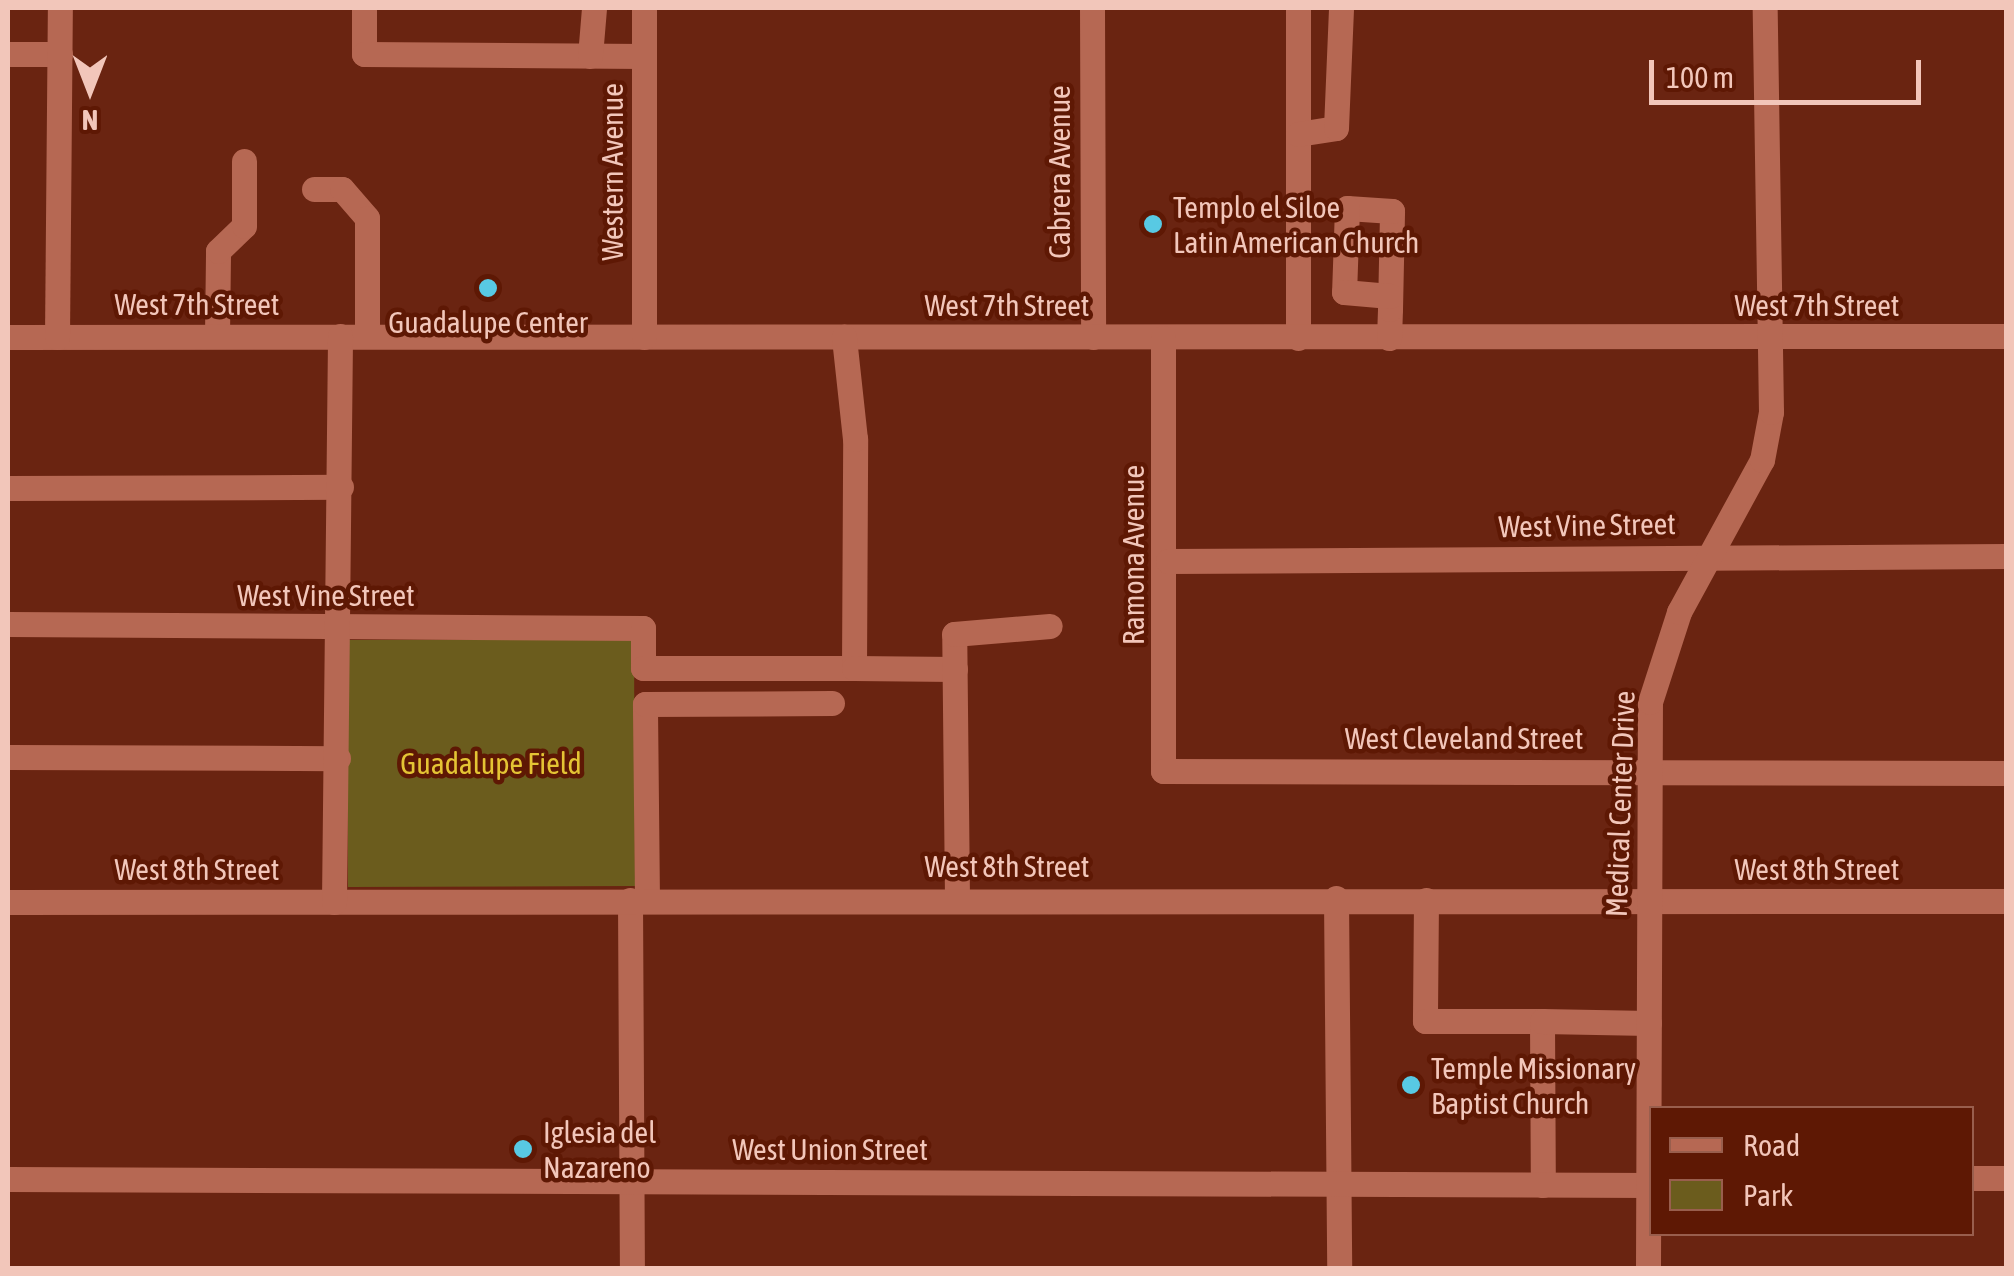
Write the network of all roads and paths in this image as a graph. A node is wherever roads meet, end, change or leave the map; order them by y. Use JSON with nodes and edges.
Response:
{"nodes":[{"id":1,"x":60,"y":8,"type":"edge"},
{"id":2,"x":364,"y":8,"type":"edge"},
{"id":3,"x":594,"y":8,"type":"edge"},
{"id":4,"x":644,"y":8,"type":"edge"},
{"id":5,"x":1092,"y":8,"type":"edge"},
{"id":6,"x":1298,"y":8,"type":"edge"},
{"id":7,"x":1342,"y":8,"type":"edge"},
{"id":8,"x":1765,"y":8,"type":"edge"},
{"id":9,"x":8,"y":54,"type":"edge"},
{"id":10,"x":60,"y":54,"type":"junction"},
{"id":11,"x":590,"y":56,"type":"junction"},
{"id":12,"x":644,"y":56,"type":"junction"},
{"id":13,"x":1298,"y":134,"type":"junction"},
{"id":14,"x":244,"y":160,"type":"dead end"},
{"id":15,"x":314,"y":189,"type":"dead end"},
{"id":16,"x":1390,"y":296,"type":"dead end"},
{"id":17,"x":217,"y":336,"type":"junction"},
{"id":18,"x":340,"y":336,"type":"junction"},
{"id":19,"x":367,"y":336,"type":"junction"},
{"id":20,"x":2006,"y":336,"type":"edge"},
{"id":21,"x":8,"y":337,"type":"edge"},
{"id":22,"x":57,"y":337,"type":"junction"},
{"id":23,"x":644,"y":337,"type":"junction"},
{"id":24,"x":844,"y":337,"type":"junction"},
{"id":25,"x":1092,"y":337,"type":"junction"},
{"id":26,"x":1163,"y":338,"type":"junction"},
{"id":27,"x":1298,"y":338,"type":"junction"},
{"id":28,"x":1389,"y":338,"type":"junction"},
{"id":29,"x":1769,"y":338,"type":"junction"},
{"id":30,"x":340,"y":486,"type":"junction"},
{"id":31,"x":8,"y":488,"type":"edge"},
{"id":32,"x":1714,"y":556,"type":"junction"},
{"id":33,"x":2006,"y":556,"type":"edge"},
{"id":34,"x":1168,"y":561,"type":"junction"},
{"id":35,"x":8,"y":624,"type":"edge"},
{"id":36,"x":1050,"y":626,"type":"dead end"},
{"id":37,"x":341,"y":628,"type":"junction"},
{"id":38,"x":854,"y":668,"type":"junction"},
{"id":39,"x":954,"y":670,"type":"junction"},
{"id":40,"x":832,"y":703,"type":"dead end"},
{"id":41,"x":8,"y":757,"type":"edge"},
{"id":42,"x":338,"y":758,"type":"junction"},
{"id":43,"x":1651,"y":770,"type":"junction"},
{"id":44,"x":1162,"y":772,"type":"joint"},
{"id":45,"x":2006,"y":774,"type":"edge"},
{"id":46,"x":1336,"y":898,"type":"junction"},
{"id":47,"x":956,"y":899,"type":"junction"},
{"id":48,"x":639,"y":900,"type":"junction"},
{"id":49,"x":1426,"y":900,"type":"junction"},
{"id":50,"x":2006,"y":901,"type":"edge"},
{"id":51,"x":8,"y":902,"type":"edge"},
{"id":52,"x":334,"y":902,"type":"junction"},
{"id":53,"x":1650,"y":903,"type":"junction"},
{"id":54,"x":1542,"y":1021,"type":"junction"},
{"id":55,"x":1649,"y":1023,"type":"junction"},
{"id":56,"x":1650,"y":1106,"type":"edge"},
{"id":57,"x":1974,"y":1178,"type":"edge"},
{"id":58,"x":2006,"y":1178,"type":"edge"},
{"id":59,"x":8,"y":1180,"type":"edge"},
{"id":60,"x":632,"y":1180,"type":"junction"},
{"id":61,"x":1543,"y":1184,"type":"junction"},
{"id":62,"x":1339,"y":1185,"type":"junction"},
{"id":63,"x":1649,"y":1185,"type":"edge"},
{"id":64,"x":1649,"y":1226,"type":"edge"},
{"id":65,"x":632,"y":1268,"type":"edge"},
{"id":66,"x":1339,"y":1268,"type":"edge"},
{"id":67,"x":1648,"y":1268,"type":"edge"}],
"edges":[{"from":1,"to":10,"type":"street"},
{"from":2,"to":11,"type":"street"},
{"from":3,"to":11,"type":"street"},
{"from":4,"to":12,"type":"street","name":"Western Avenue"},
{"from":5,"to":25,"type":"street","name":"Cabrera Avenue"},
{"from":6,"to":13,"type":"street"},
{"from":7,"to":13,"type":"street"},
{"from":8,"to":29,"type":"street","name":"Medical Center Drive"},
{"from":9,"to":10,"type":"street"},
{"from":10,"to":22,"type":"street"},
{"from":11,"to":12,"type":"street"},
{"from":12,"to":23,"type":"street","name":"Western Avenue"},
{"from":13,"to":27,"type":"street"},
{"from":14,"to":17,"type":"street"},
{"from":15,"to":19,"type":"street"},
{"from":16,"to":28,"type":"street"},
{"from":17,"to":18,"type":"street","name":"West 7th Street"},
{"from":17,"to":22,"type":"street","name":"West 7th Street"},
{"from":18,"to":19,"type":"street","name":"West 7th Street"},
{"from":18,"to":30,"type":"street"},
{"from":19,"to":23,"type":"street","name":"West 7th Street"},
{"from":20,"to":29,"type":"street","name":"West 7th Street"},
{"from":21,"to":22,"type":"street","name":"West 7th Street"},
{"from":23,"to":24,"type":"street","name":"West 7th Street"},
{"from":24,"to":25,"type":"street","name":"West 7th Street"},
{"from":24,"to":38,"type":"street"},
{"from":25,"to":26,"type":"street","name":"West 7th Street"},
{"from":26,"to":27,"type":"street","name":"West 7th Street"},
{"from":26,"to":34,"type":"street","name":"Ramona Avenue"},
{"from":27,"to":28,"type":"street","name":"West 7th Street"},
{"from":28,"to":29,"type":"street","name":"West 7th Street"},
{"from":29,"to":32,"type":"street","name":"Medical Center Drive"},
{"from":30,"to":31,"type":"street"},
{"from":30,"to":37,"type":"street"},
{"from":32,"to":33,"type":"street","name":"West Vine Street"},
{"from":32,"to":34,"type":"street","name":"West Vine Street"},
{"from":32,"to":43,"type":"street","name":"Medical Center Drive"},
{"from":34,"to":44,"type":"street","name":"Ramona Avenue"},
{"from":35,"to":37,"type":"street","name":"West Vine Street"},
{"from":36,"to":39,"type":"street"},
{"from":37,"to":38,"type":"street","name":"West Vine Street"},
{"from":37,"to":42,"type":"street"},
{"from":38,"to":39,"type":"street"},
{"from":39,"to":47,"type":"street"},
{"from":40,"to":48,"type":"street"},
{"from":41,"to":42,"type":"street"},
{"from":42,"to":52,"type":"street"},
{"from":43,"to":44,"type":"street","name":"West Cleveland Street"},
{"from":43,"to":45,"type":"street","name":"West Cleveland Street"},
{"from":43,"to":53,"type":"street","name":"Medical Center Drive"},
{"from":46,"to":47,"type":"street","name":"West 8th Street"},
{"from":46,"to":49,"type":"street","name":"West 8th Street"},
{"from":46,"to":62,"type":"street"},
{"from":47,"to":48,"type":"street","name":"West 8th Street"},
{"from":48,"to":52,"type":"street","name":"West 8th Street"},
{"from":48,"to":60,"type":"street"},
{"from":49,"to":53,"type":"street","name":"West 8th Street"},
{"from":49,"to":54,"type":"street"},
{"from":50,"to":53,"type":"street","name":"West 8th Street"},
{"from":51,"to":52,"type":"street","name":"West 8th Street"},
{"from":53,"to":55,"type":"street","name":"Medical Center Drive"},
{"from":54,"to":55,"type":"street"},
{"from":54,"to":61,"type":"street"},
{"from":55,"to":56,"type":"street","name":"Medical Center Drive"},
{"from":57,"to":58,"type":"street"},
{"from":59,"to":60,"type":"street","name":"West Union Street"},
{"from":60,"to":62,"type":"street","name":"West Union Street"},
{"from":60,"to":65,"type":"street"},
{"from":61,"to":62,"type":"street","name":"West Union Street"},
{"from":61,"to":63,"type":"street","name":"West Union Street"},
{"from":62,"to":66,"type":"street"},
{"from":64,"to":67,"type":"street","name":"Medical Center Drive"}]}
